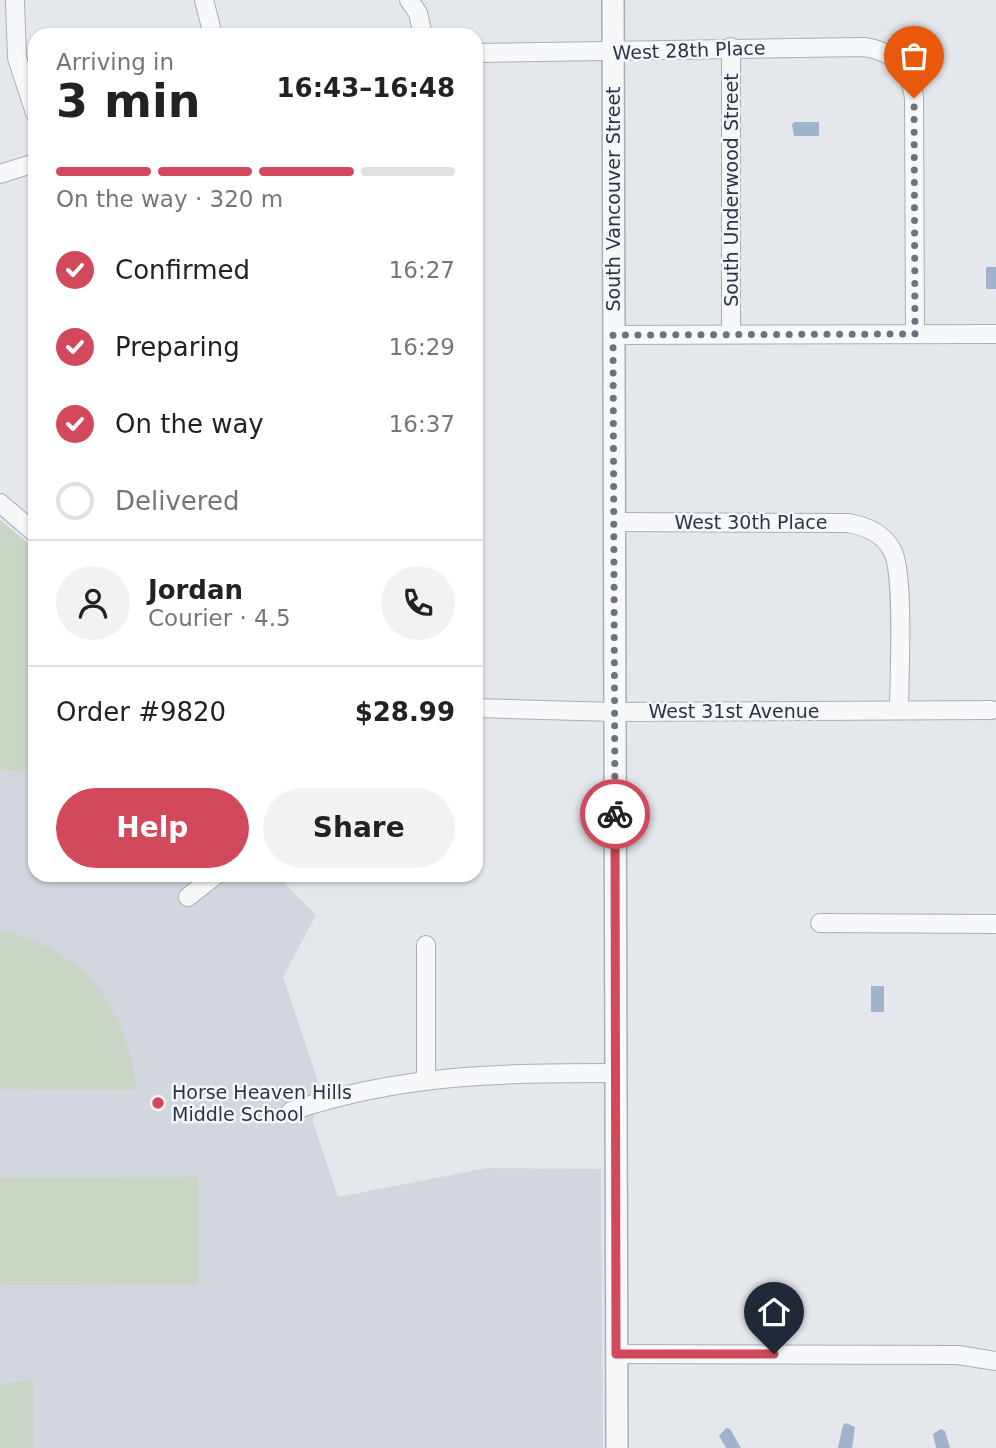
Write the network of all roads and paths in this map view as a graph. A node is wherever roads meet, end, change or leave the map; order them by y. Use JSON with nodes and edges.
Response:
{"nodes":[{"id":1,"x":15,"y":0,"type":"edge"},
{"id":2,"x":204,"y":0,"type":"edge"},
{"id":3,"x":409,"y":0,"type":"edge"},
{"id":4,"x":612,"y":0,"type":"edge"},
{"id":5,"x":211,"y":28,"type":"edge"},
{"id":6,"x":421,"y":28,"type":"edge"},
{"id":7,"x":731,"y":47,"type":"junction"},
{"id":8,"x":483,"y":53,"type":"edge"},
{"id":9,"x":613,"y":53,"type":"junction"},
{"id":10,"x":28,"y":90,"type":"edge"},
{"id":11,"x":28,"y":165,"type":"edge"},
{"id":12,"x":0,"y":174,"type":"edge"},
{"id":13,"x":731,"y":334,"type":"junction"},
{"id":14,"x":915,"y":334,"type":"junction"},
{"id":15,"x":996,"y":334,"type":"edge"},
{"id":16,"x":613,"y":335,"type":"junction"},
{"id":17,"x":0,"y":503,"type":"edge"},
{"id":18,"x":615,"y":522,"type":"junction"},
{"id":19,"x":28,"y":527,"type":"edge"},
{"id":20,"x":483,"y":708,"type":"edge"},
{"id":21,"x":899,"y":710,"type":"junction"},
{"id":22,"x":991,"y":710,"type":"dead end"},
{"id":23,"x":615,"y":712,"type":"junction"},
{"id":24,"x":207,"y":882,"type":"edge"},
{"id":25,"x":188,"y":897,"type":"dead end"},
{"id":26,"x":820,"y":923,"type":"dead end"},
{"id":27,"x":996,"y":924,"type":"edge"},
{"id":28,"x":426,"y":945,"type":"dead end"},
{"id":29,"x":615,"y":1073,"type":"junction"},
{"id":30,"x":426,"y":1079,"type":"junction"},
{"id":31,"x":291,"y":1111,"type":"dead end"},
{"id":32,"x":616,"y":1354,"type":"junction"},
{"id":33,"x":996,"y":1362,"type":"edge"},
{"id":34,"x":617,"y":1448,"type":"edge"}],
"edges":[{"from":1,"to":10,"type":"street"},
{"from":2,"to":5,"type":"street"},
{"from":3,"to":6,"type":"street"},
{"from":4,"to":9,"type":"street","name":"South Vancouver Street"},
{"from":7,"to":9,"type":"street","name":"West 28th Place"},
{"from":7,"to":13,"type":"street","name":"South Underwood Street"},
{"from":7,"to":14,"type":"street","name":"West 28th Place"},
{"from":8,"to":9,"type":"street","name":"West 28th Place"},
{"from":9,"to":16,"type":"street","name":"South Vancouver Street"},
{"from":11,"to":12,"type":"street"},
{"from":13,"to":14,"type":"street"},
{"from":13,"to":16,"type":"street"},
{"from":14,"to":15,"type":"street"},
{"from":16,"to":18,"type":"street","name":"South Vancouver Street"},
{"from":17,"to":19,"type":"street"},
{"from":18,"to":21,"type":"street","name":"West 30th Place"},
{"from":18,"to":23,"type":"street","name":"South Vancouver Street"},
{"from":20,"to":23,"type":"street","name":"West 31st Avenue"},
{"from":21,"to":22,"type":"street","name":"West 31st Avenue"},
{"from":21,"to":23,"type":"street","name":"West 31st Avenue"},
{"from":23,"to":29,"type":"street","name":"South Vancouver Street"},
{"from":24,"to":25,"type":"street"},
{"from":26,"to":27,"type":"street"},
{"from":28,"to":30,"type":"street"},
{"from":29,"to":30,"type":"street"},
{"from":29,"to":32,"type":"street","name":"South Vancouver Street"},
{"from":30,"to":31,"type":"street"},
{"from":32,"to":33,"type":"street"},
{"from":32,"to":34,"type":"street","name":"South Vancouver Street"}]}
